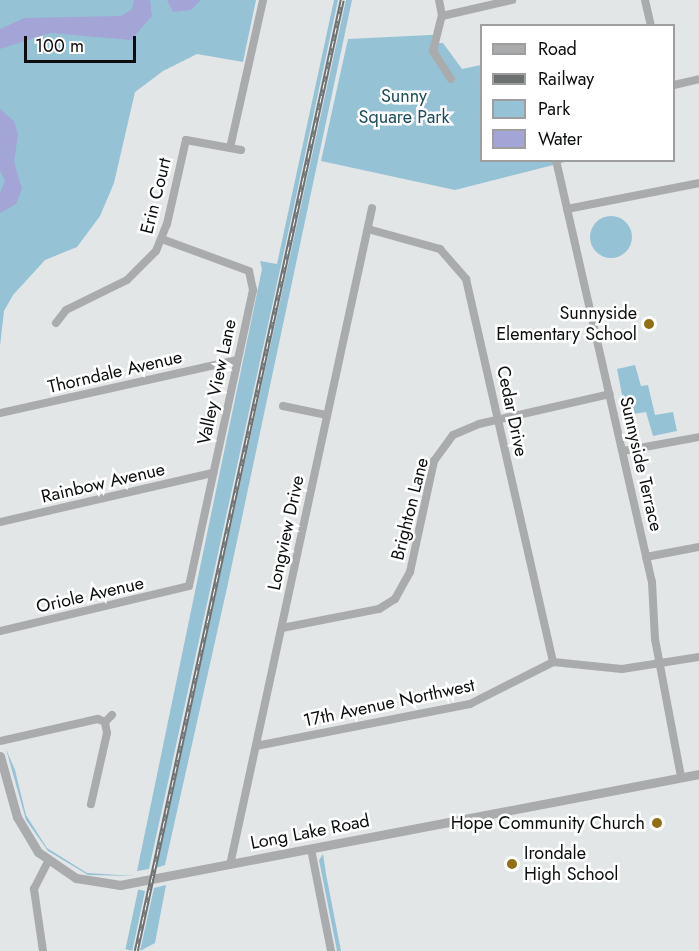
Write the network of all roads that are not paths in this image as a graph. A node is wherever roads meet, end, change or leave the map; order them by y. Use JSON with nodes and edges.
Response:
{"nodes":[{"id":1,"x":263,"y":0,"type":"edge"},
{"id":2,"x":439,"y":0,"type":"edge"},
{"id":3,"x":512,"y":0,"type":"edge"},
{"id":4,"x":645,"y":0,"type":"edge"},
{"id":5,"x":442,"y":16,"type":"junction"},
{"id":6,"x":651,"y":24,"type":"edge"},
{"id":7,"x":699,"y":79,"type":"edge"},
{"id":8,"x":451,"y":80,"type":"dead end"},
{"id":9,"x":675,"y":85,"type":"edge"},
{"id":10,"x":230,"y":148,"type":"junction"},
{"id":11,"x":241,"y":150,"type":"dead end"},
{"id":12,"x":556,"y":162,"type":"edge"},
{"id":13,"x":699,"y":183,"type":"edge"},
{"id":14,"x":372,"y":208,"type":"dead end"},
{"id":15,"x":567,"y":209,"type":"junction"},
{"id":16,"x":368,"y":229,"type":"junction"},
{"id":17,"x":162,"y":238,"type":"junction"},
{"id":18,"x":56,"y":323,"type":"dead end"},
{"id":19,"x":237,"y":360,"type":"junction"},
{"id":20,"x":610,"y":394,"type":"junction"},
{"id":21,"x":283,"y":406,"type":"dead end"},
{"id":22,"x":0,"y":413,"type":"edge"},
{"id":23,"x":327,"y":415,"type":"junction"},
{"id":24,"x":498,"y":419,"type":"junction"},
{"id":25,"x":699,"y":437,"type":"edge"},
{"id":26,"x":623,"y":452,"type":"junction"},
{"id":27,"x":213,"y":473,"type":"junction"},
{"id":28,"x":0,"y":522,"type":"edge"},
{"id":29,"x":699,"y":547,"type":"edge"},
{"id":30,"x":646,"y":557,"type":"junction"},
{"id":31,"x":187,"y":588,"type":"joint"},
{"id":32,"x":282,"y":628,"type":"junction"},
{"id":33,"x":0,"y":631,"type":"edge"},
{"id":34,"x":699,"y":657,"type":"edge"},
{"id":35,"x":553,"y":662,"type":"junction"},
{"id":36,"x":660,"y":665,"type":"junction"},
{"id":37,"x":112,"y":715,"type":"dead end"},
{"id":38,"x":105,"y":723,"type":"junction"},
{"id":39,"x":0,"y":741,"type":"edge"},
{"id":40,"x":256,"y":746,"type":"junction"},
{"id":41,"x":0,"y":756,"type":"edge"},
{"id":42,"x":699,"y":774,"type":"edge"},
{"id":43,"x":681,"y":777,"type":"junction"},
{"id":44,"x":91,"y":804,"type":"dead end"},
{"id":45,"x":311,"y":849,"type":"junction"},
{"id":46,"x":48,"y":862,"type":"junction"},
{"id":47,"x":230,"y":865,"type":"junction"},
{"id":48,"x":43,"y":951,"type":"edge"},
{"id":49,"x":331,"y":951,"type":"edge"}],
"edges":[{"from":1,"to":10,"type":"street"},
{"from":2,"to":5,"type":"street"},
{"from":3,"to":5,"type":"street"},
{"from":4,"to":6,"type":"street"},
{"from":5,"to":8,"type":"street"},
{"from":7,"to":9,"type":"street"},
{"from":10,"to":11,"type":"street","name":"Erin Court"},
{"from":10,"to":17,"type":"street","name":"Erin Court"},
{"from":12,"to":15,"type":"street","name":"Sunnyside Terrace"},
{"from":13,"to":15,"type":"street"},
{"from":14,"to":16,"type":"street","name":"Longview Drive"},
{"from":15,"to":20,"type":"street","name":"Sunnyside Terrace"},
{"from":16,"to":23,"type":"street","name":"Longview Drive"},
{"from":16,"to":24,"type":"street","name":"Cedar Drive"},
{"from":17,"to":18,"type":"street","name":"Erin Court"},
{"from":17,"to":19,"type":"street","name":"Valley View Lane"},
{"from":19,"to":22,"type":"street","name":"Thorndale Avenue"},
{"from":19,"to":27,"type":"street","name":"Valley View Lane"},
{"from":20,"to":24,"type":"street","name":"Brighton Lane"},
{"from":20,"to":26,"type":"street","name":"Sunnyside Terrace"},
{"from":21,"to":23,"type":"street"},
{"from":23,"to":32,"type":"street","name":"Longview Drive"},
{"from":24,"to":32,"type":"street","name":"Brighton Lane"},
{"from":24,"to":35,"type":"street","name":"Cedar Drive"},
{"from":25,"to":26,"type":"street"},
{"from":26,"to":30,"type":"street","name":"Sunnyside Terrace"},
{"from":27,"to":28,"type":"street","name":"Rainbow Avenue"},
{"from":27,"to":31,"type":"street","name":"Valley View Lane"},
{"from":29,"to":30,"type":"street"},
{"from":30,"to":36,"type":"street","name":"Sunnyside Terrace"},
{"from":31,"to":33,"type":"street","name":"Oriole Avenue"},
{"from":32,"to":40,"type":"street","name":"Longview Drive"},
{"from":34,"to":36,"type":"street"},
{"from":35,"to":36,"type":"street"},
{"from":35,"to":40,"type":"street","name":"17th Avenue Northwest"},
{"from":36,"to":43,"type":"street","name":"Sunnyside Terrace"},
{"from":37,"to":38,"type":"street"},
{"from":38,"to":39,"type":"street"},
{"from":38,"to":44,"type":"street"},
{"from":40,"to":47,"type":"street","name":"Longview Drive"},
{"from":41,"to":46,"type":"street","name":"Long Lake Road"},
{"from":42,"to":43,"type":"street","name":"Long Lake Road"},
{"from":43,"to":45,"type":"street","name":"Long Lake Road"},
{"from":45,"to":47,"type":"street","name":"Long Lake Road"},
{"from":45,"to":49,"type":"street"},
{"from":46,"to":47,"type":"street","name":"Long Lake Road"},
{"from":46,"to":48,"type":"street"}]}
